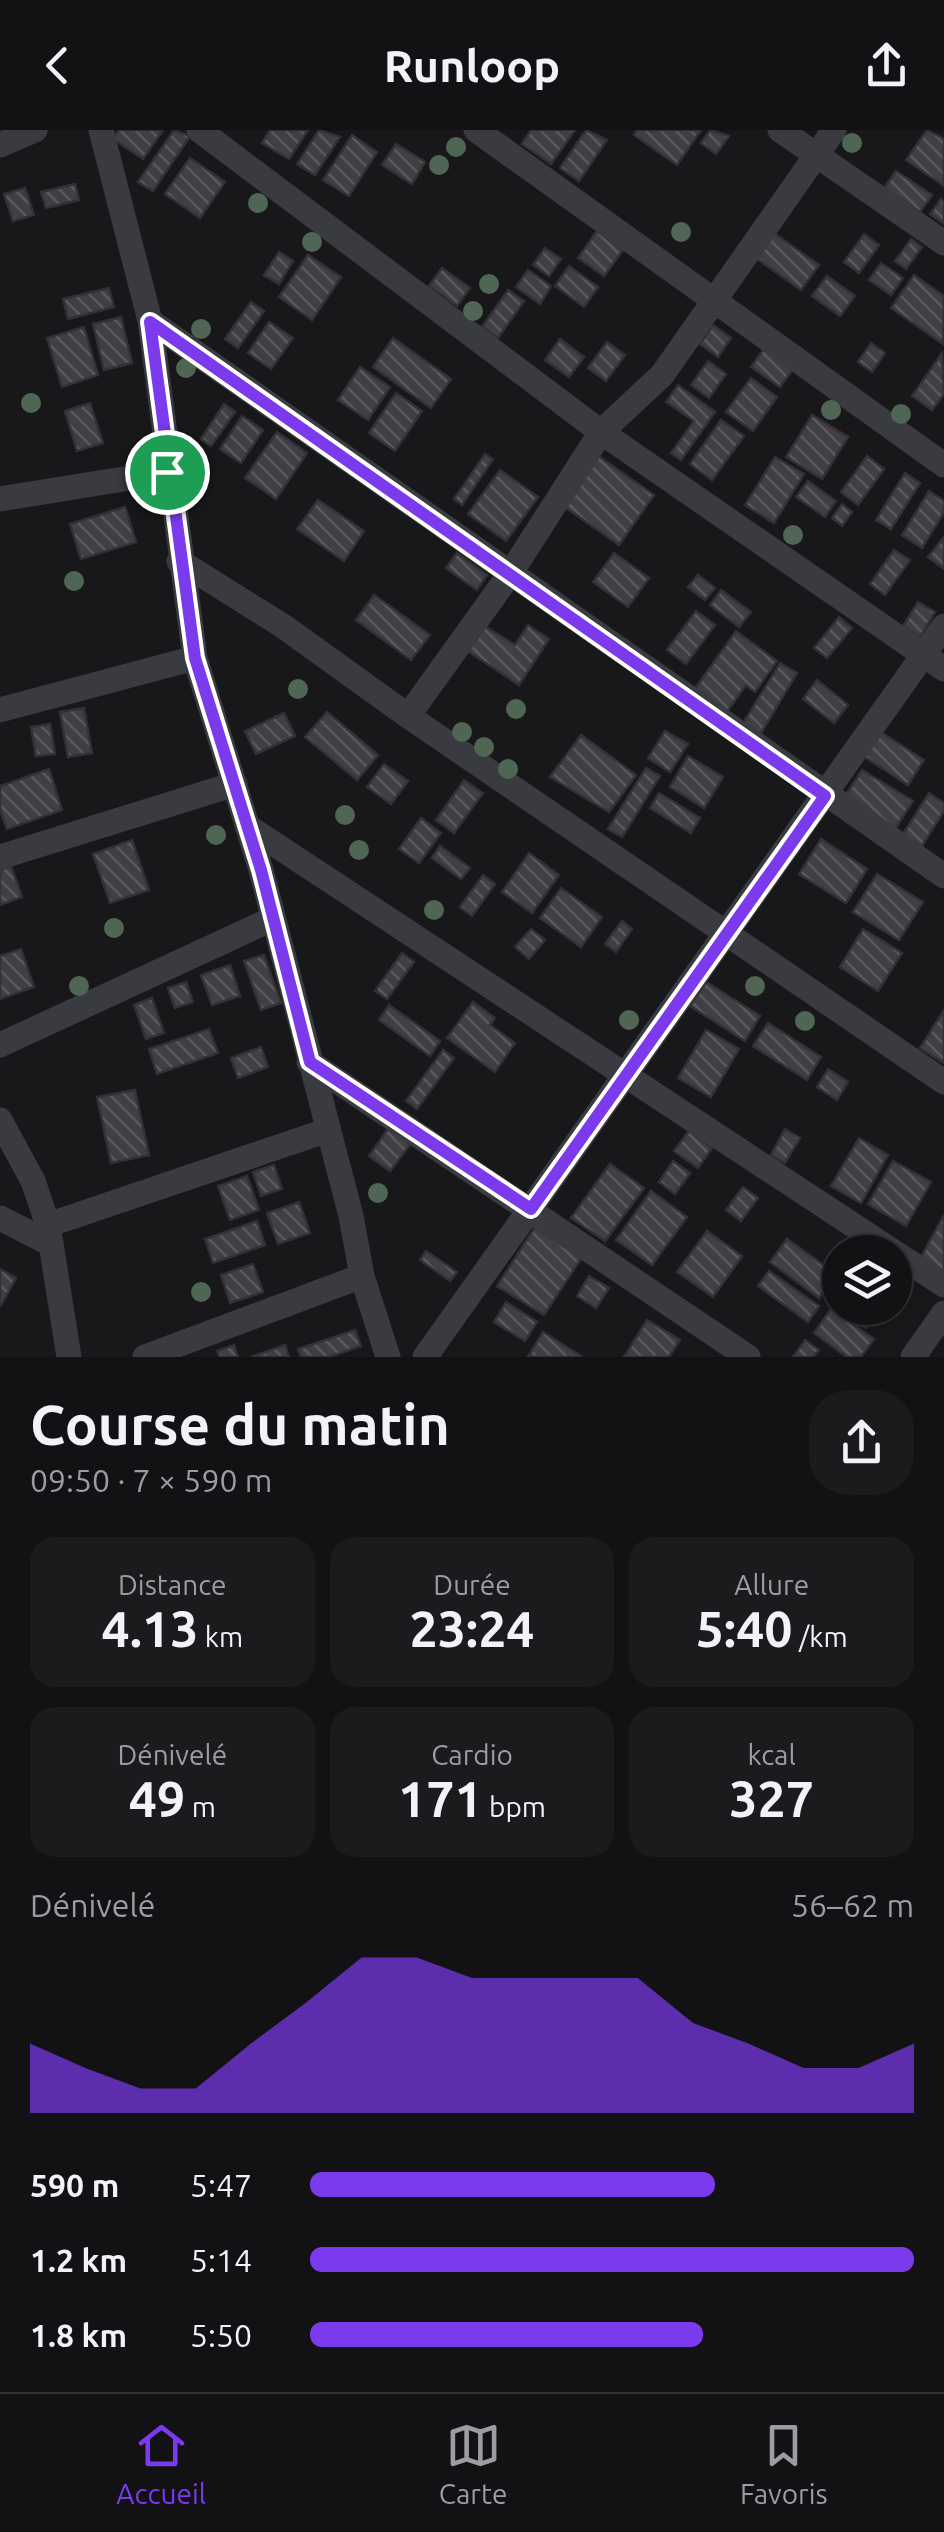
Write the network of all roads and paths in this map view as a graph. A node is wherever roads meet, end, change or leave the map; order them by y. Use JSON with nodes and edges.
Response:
{"nodes":[{"id":1,"x":35,"y":130,"type":"edge"},
{"id":2,"x":101,"y":130,"type":"edge"},
{"id":3,"x":199,"y":130,"type":"edge"},
{"id":4,"x":476,"y":130,"type":"edge"},
{"id":5,"x":780,"y":130,"type":"edge"},
{"id":6,"x":834,"y":130,"type":"edge"},
{"id":7,"x":0,"y":146,"type":"edge"},
{"id":8,"x":818,"y":157,"type":"junction"},
{"id":9,"x":944,"y":243,"type":"edge"},
{"id":10,"x":716,"y":300,"type":"junction"},
{"id":11,"x":150,"y":322,"type":"junction"},
{"id":12,"x":601,"y":432,"type":"junction"},
{"id":13,"x":944,"y":464,"type":"edge"},
{"id":14,"x":167,"y":472,"type":"junction"},
{"id":15,"x":0,"y":499,"type":"edge"},
{"id":16,"x":179,"y":561,"type":"junction"},
{"id":17,"x":512,"y":572,"type":"junction"},
{"id":18,"x":944,"y":626,"type":"edge"},
{"id":19,"x":195,"y":658,"type":"junction"},
{"id":20,"x":934,"y":662,"type":"edge"},
{"id":21,"x":0,"y":710,"type":"edge"},
{"id":22,"x":408,"y":716,"type":"junction"},
{"id":23,"x":235,"y":784,"type":"junction"},
{"id":24,"x":825,"y":796,"type":"junction"},
{"id":25,"x":247,"y":826,"type":"junction"},
{"id":26,"x":0,"y":857,"type":"edge"},
{"id":27,"x":944,"y":876,"type":"edge"},
{"id":28,"x":272,"y":918,"type":"junction"},
{"id":29,"x":726,"y":931,"type":"junction"},
{"id":30,"x":0,"y":1045,"type":"edge"},
{"id":31,"x":310,"y":1062,"type":"junction"},
{"id":32,"x":626,"y":1072,"type":"junction"},
{"id":33,"x":944,"y":1082,"type":"edge"},
{"id":34,"x":0,"y":1120,"type":"edge"},
{"id":35,"x":328,"y":1130,"type":"junction"},
{"id":36,"x":531,"y":1209,"type":"junction"},
{"id":37,"x":0,"y":1218,"type":"edge"},
{"id":38,"x":50,"y":1234,"type":"junction"},
{"id":39,"x":362,"y":1276,"type":"junction"},
{"id":40,"x":944,"y":1285,"type":"edge"},
{"id":41,"x":944,"y":1313,"type":"edge"},
{"id":42,"x":70,"y":1357,"type":"edge"},
{"id":43,"x":144,"y":1357,"type":"edge"},
{"id":44,"x":388,"y":1357,"type":"edge"},
{"id":45,"x":425,"y":1357,"type":"edge"},
{"id":46,"x":748,"y":1357,"type":"edge"},
{"id":47,"x":913,"y":1357,"type":"edge"}],
"edges":[{"from":1,"to":7,"type":"street"},
{"from":2,"to":11,"type":"street"},
{"from":3,"to":12,"type":"street"},
{"from":4,"to":10,"type":"street"},
{"from":5,"to":8,"type":"street"},
{"from":6,"to":8,"type":"street"},
{"from":8,"to":9,"type":"street"},
{"from":8,"to":10,"type":"street"},
{"from":10,"to":12,"type":"street"},
{"from":10,"to":13,"type":"street"},
{"from":11,"to":14,"type":"street"},
{"from":11,"to":17,"type":"street"},
{"from":12,"to":17,"type":"street"},
{"from":12,"to":20,"type":"street"},
{"from":14,"to":15,"type":"street"},
{"from":14,"to":16,"type":"street"},
{"from":16,"to":19,"type":"street"},
{"from":16,"to":22,"type":"street"},
{"from":17,"to":22,"type":"street"},
{"from":17,"to":24,"type":"street"},
{"from":18,"to":20,"type":"street"},
{"from":19,"to":21,"type":"street"},
{"from":19,"to":23,"type":"street"},
{"from":20,"to":24,"type":"street"},
{"from":22,"to":29,"type":"street"},
{"from":23,"to":25,"type":"street"},
{"from":23,"to":26,"type":"street"},
{"from":24,"to":27,"type":"street"},
{"from":24,"to":29,"type":"street"},
{"from":25,"to":28,"type":"street"},
{"from":25,"to":32,"type":"street"},
{"from":28,"to":30,"type":"street"},
{"from":28,"to":31,"type":"street"},
{"from":29,"to":32,"type":"street"},
{"from":29,"to":33,"type":"street"},
{"from":31,"to":35,"type":"street"},
{"from":31,"to":36,"type":"street"},
{"from":32,"to":36,"type":"street"},
{"from":32,"to":40,"type":"street"},
{"from":34,"to":38,"type":"street"},
{"from":35,"to":38,"type":"street"},
{"from":35,"to":39,"type":"street"},
{"from":36,"to":45,"type":"street"},
{"from":36,"to":46,"type":"street"},
{"from":37,"to":38,"type":"street"},
{"from":38,"to":42,"type":"street"},
{"from":39,"to":43,"type":"street"},
{"from":39,"to":44,"type":"street"},
{"from":41,"to":47,"type":"street"}]}
